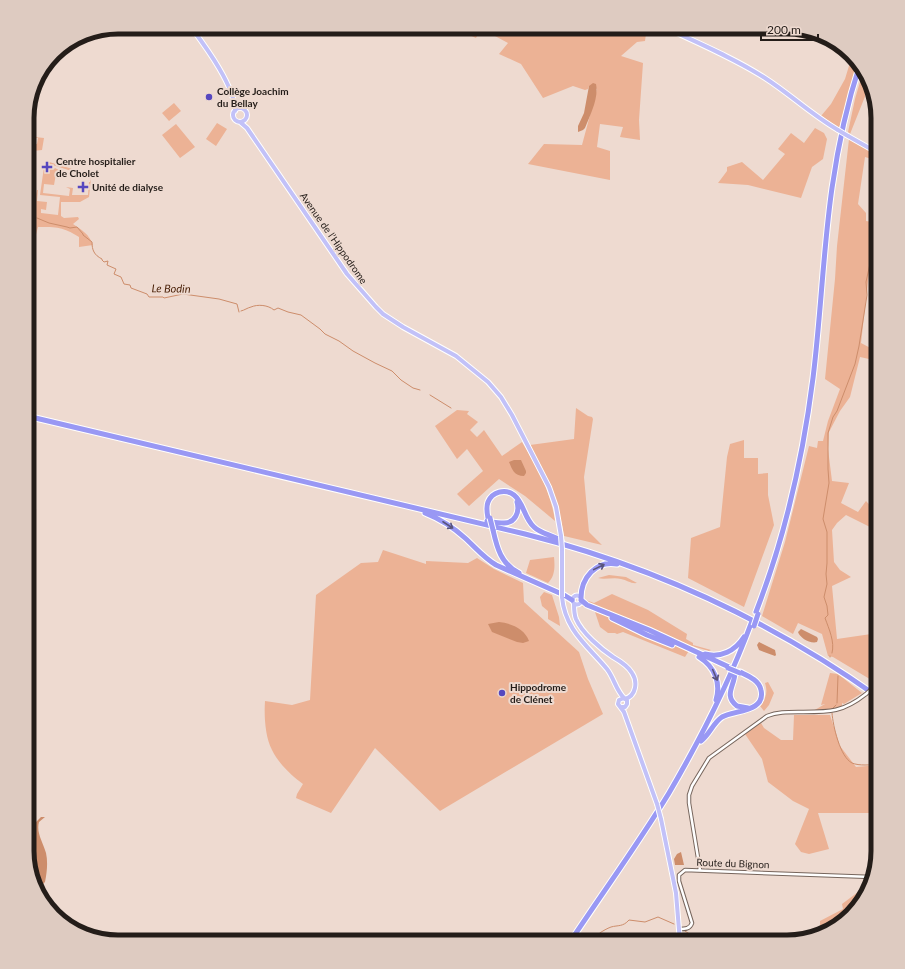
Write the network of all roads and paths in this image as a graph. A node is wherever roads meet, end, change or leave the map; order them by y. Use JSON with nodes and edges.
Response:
{"nodes":[{"id":1,"x":196,"y":34,"type":"edge"},
{"id":2,"x":679,"y":34,"type":"edge"},
{"id":3,"x":858,"y":72,"type":"edge"},
{"id":4,"x":859,"y":75,"type":"edge"},
{"id":5,"x":232,"y":97,"type":"junction"},
{"id":6,"x":241,"y":108,"type":"junction"},
{"id":7,"x":235,"y":111,"type":"junction"},
{"id":8,"x":245,"y":120,"type":"junction"},
{"id":9,"x":240,"y":122,"type":"junction"},
{"id":10,"x":247,"y":128,"type":"junction"},
{"id":11,"x":871,"y":149,"type":"edge"},
{"id":12,"x":34,"y":415,"type":"edge"},
{"id":13,"x":34,"y":418,"type":"edge"},
{"id":14,"x":413,"y":508,"type":"junction"},
{"id":15,"x":487,"y":519,"type":"junction"},
{"id":16,"x":492,"y":530,"type":"junction"},
{"id":17,"x":562,"y":538,"type":"junction"},
{"id":18,"x":637,"y":568,"type":"junction"},
{"id":19,"x":527,"y":579,"type":"junction"},
{"id":20,"x":577,"y":601,"type":"junction"},
{"id":21,"x":757,"y":613,"type":"junction"},
{"id":22,"x":752,"y":624,"type":"junction"},
{"id":23,"x":686,"y":649,"type":"junction"},
{"id":24,"x":738,"y":672,"type":"junction"},
{"id":25,"x":871,"y":688,"type":"edge"},
{"id":26,"x":871,"y":690,"type":"edge"},
{"id":27,"x":871,"y":692,"type":"edge"},
{"id":28,"x":624,"y":702,"type":"junction"},
{"id":29,"x":703,"y":731,"type":"junction"},
{"id":30,"x":702,"y":741,"type":"junction"},
{"id":31,"x":700,"y":870,"type":"junction"},
{"id":32,"x":867,"y":877,"type":"edge"},
{"id":33,"x":679,"y":929,"type":"junction"},
{"id":34,"x":575,"y":935,"type":"edge"},
{"id":35,"x":578,"y":935,"type":"edge"},
{"id":36,"x":679,"y":935,"type":"edge"}],
"edges":[{"from":1,"to":5,"type":"main road"},
{"from":2,"to":11,"type":"main road","bridge":true},
{"from":3,"to":21,"type":"highway"},
{"from":4,"to":21,"type":"highway"},
{"from":5,"to":6,"type":"main road"},
{"from":5,"to":7,"type":"main road"},
{"from":6,"to":7,"type":"main road"},
{"from":6,"to":8,"type":"main road"},
{"from":7,"to":9,"type":"main road"},
{"from":8,"to":9,"type":"main road"},
{"from":8,"to":10,"type":"main road","name":"Avenue de l’Hippodrome"},
{"from":9,"to":10,"type":"main road","name":"Avenue de l’Hippodrome"},
{"from":10,"to":17,"type":"main road","name":"Avenue de l’Hippodrome"},
{"from":12,"to":15,"type":"highway"},
{"from":13,"to":14,"type":"highway"},
{"from":14,"to":18,"type":"highway"},
{"from":14,"to":19,"type":"highway","one_way":true},
{"from":15,"to":15,"type":"highway"},
{"from":15,"to":16,"type":"highway","bridge":true},
{"from":15,"to":17,"type":"highway"},
{"from":15,"to":17,"type":"highway"},
{"from":16,"to":19,"type":"highway"},
{"from":16,"to":20,"type":"highway"},
{"from":17,"to":25,"type":"highway"},
{"from":17,"to":28,"type":"main road","name":"Avenue de l’Hippodrome","bridge":true},
{"from":20,"to":18,"type":"highway","one_way":true},
{"from":18,"to":27,"type":"highway"},
{"from":19,"to":20,"type":"highway"},
{"from":20,"to":23,"type":"highway"},
{"from":20,"to":28,"type":"main road"},
{"from":21,"to":22,"type":"highway","bridge":true},
{"from":22,"to":23,"type":"highway"},
{"from":22,"to":24,"type":"highway"},
{"from":22,"to":29,"type":"highway"},
{"from":23,"to":24,"type":"highway","bridge":true},
{"from":23,"to":29,"type":"highway","one_way":true},
{"from":24,"to":24,"type":"highway"},
{"from":24,"to":30,"type":"highway"},
{"from":24,"to":30,"type":"highway"},
{"from":26,"to":31,"type":"street","bridge":true},
{"from":28,"to":33,"type":"main road","name":"Avenue de l’Hippodrome","bridge":true},
{"from":29,"to":34,"type":"highway"},
{"from":30,"to":35,"type":"highway"},
{"from":31,"to":32,"type":"street","name":"Route du Bignon"},
{"from":31,"to":33,"type":"street","name":"Route du Bignon"},
{"from":33,"to":36,"type":"main road","name":"Avenue de l’Hippodrome"}]}
